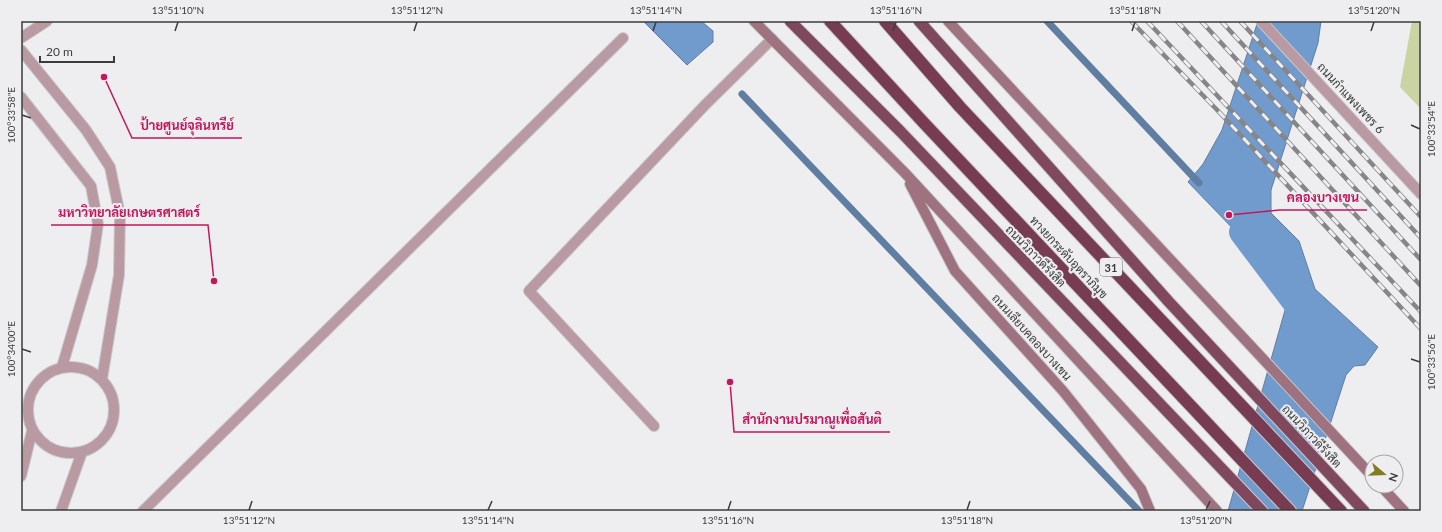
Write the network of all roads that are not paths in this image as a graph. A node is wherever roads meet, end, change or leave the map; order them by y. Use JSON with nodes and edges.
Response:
{"nodes":[{"id":1,"x":47,"y":21,"type":"edge"},
{"id":2,"x":754,"y":21,"type":"edge"},
{"id":3,"x":790,"y":21,"type":"edge"},
{"id":4,"x":830,"y":21,"type":"edge"},
{"id":5,"x":885,"y":21,"type":"edge"},
{"id":6,"x":919,"y":21,"type":"edge"},
{"id":7,"x":948,"y":21,"type":"edge"},
{"id":8,"x":1261,"y":21,"type":"edge"},
{"id":9,"x":21,"y":38,"type":"edge"},
{"id":10,"x":622,"y":38,"type":"dead end"},
{"id":11,"x":772,"y":39,"type":"junction"},
{"id":12,"x":21,"y":50,"type":"edge"},
{"id":13,"x":21,"y":97,"type":"edge"},
{"id":14,"x":905,"y":173,"type":"junction"},
{"id":15,"x":1421,"y":194,"type":"edge"},
{"id":16,"x":62,"y":367,"type":"junction"},
{"id":17,"x":102,"y":379,"type":"junction"},
{"id":18,"x":654,"y":426,"type":"dead end"},
{"id":19,"x":32,"y":431,"type":"junction"},
{"id":20,"x":82,"y":452,"type":"junction"},
{"id":21,"x":1364,"y":467,"type":"edge"},
{"id":22,"x":21,"y":476,"type":"edge"},
{"id":23,"x":1388,"y":494,"type":"edge"},
{"id":24,"x":61,"y":511,"type":"edge"},
{"id":25,"x":143,"y":511,"type":"edge"},
{"id":26,"x":1150,"y":511,"type":"edge"},
{"id":27,"x":1217,"y":511,"type":"edge"},
{"id":28,"x":1262,"y":511,"type":"edge"},
{"id":29,"x":1290,"y":511,"type":"edge"},
{"id":30,"x":1341,"y":511,"type":"edge"},
{"id":31,"x":1364,"y":511,"type":"edge"},
{"id":32,"x":1404,"y":511,"type":"edge"}],
"edges":[{"from":1,"to":9,"type":"street"},
{"from":2,"to":11,"type":"main road"},
{"from":3,"to":28,"type":"highway","name":"ถนนวิภาวดีรังสิต"},
{"from":4,"to":29,"type":"highway","name":"ทางยกระดับอุตราภิมุข"},
{"from":5,"to":30,"type":"highway","name":"ทางยกระดับอุตราภิมุข","number":"31"},
{"from":6,"to":31,"type":"highway","name":"ถนนวิภาวดีรังสิต","number":"31"},
{"from":7,"to":21,"type":"main road","name":"ถนนวิภาวดีรังสิต"},
{"from":8,"to":15,"type":"street","name":"ถนนกำแพงเพชร 6"},
{"from":10,"to":25,"type":"street"},
{"from":11,"to":14,"type":"main road"},
{"from":11,"to":18,"type":"street"},
{"from":12,"to":17,"type":"street"},
{"from":13,"to":16,"type":"street"},
{"from":14,"to":26,"type":"main road","name":"ถนนเลียบคลองบางเขน"},
{"from":14,"to":27,"type":"main road"},
{"from":16,"to":17,"type":"street"},
{"from":16,"to":19,"type":"street"},
{"from":17,"to":20,"type":"street"},
{"from":19,"to":20,"type":"street"},
{"from":19,"to":22,"type":"street"},
{"from":20,"to":24,"type":"street"},
{"from":23,"to":32,"type":"main road"}]}
